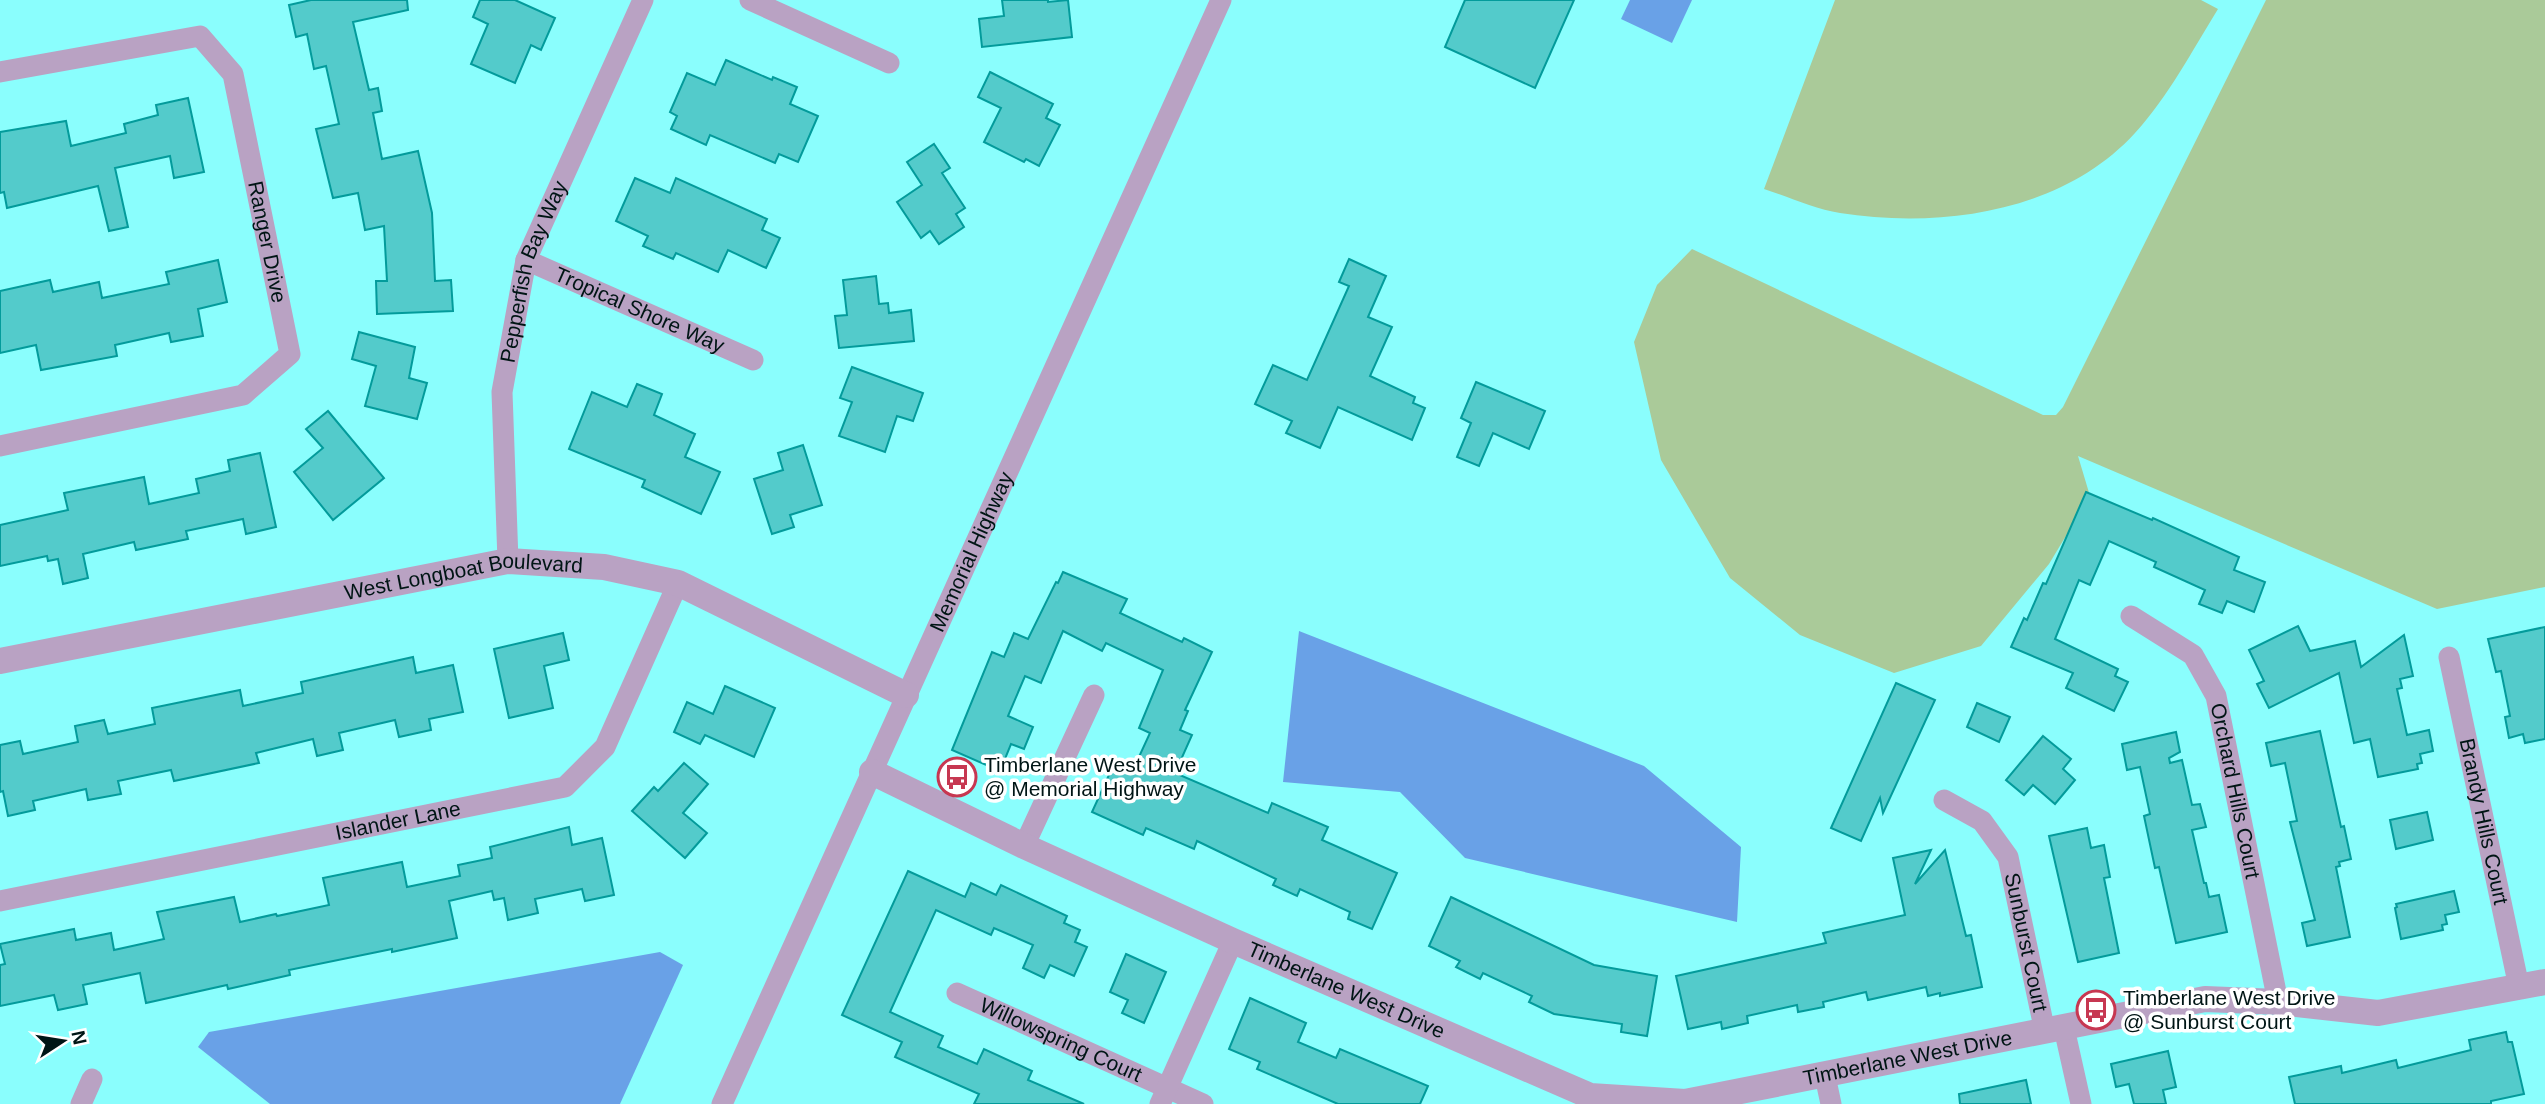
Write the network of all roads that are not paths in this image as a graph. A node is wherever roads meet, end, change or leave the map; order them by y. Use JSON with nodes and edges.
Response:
{"nodes":[{"id":1,"x":643,"y":0,"type":"edge"},
{"id":2,"x":750,"y":0,"type":"edge"},
{"id":3,"x":1221,"y":0,"type":"edge"},
{"id":4,"x":889,"y":63,"type":"dead end"},
{"id":5,"x":0,"y":72,"type":"edge"},
{"id":6,"x":526,"y":260,"type":"junction"},
{"id":7,"x":753,"y":360,"type":"dead end"},
{"id":8,"x":0,"y":446,"type":"edge"},
{"id":9,"x":508,"y":561,"type":"junction"},
{"id":10,"x":678,"y":583,"type":"junction"},
{"id":11,"x":2131,"y":616,"type":"dead end"},
{"id":12,"x":2449,"y":657,"type":"dead end"},
{"id":13,"x":0,"y":661,"type":"edge"},
{"id":14,"x":906,"y":695,"type":"junction"},
{"id":15,"x":1094,"y":695,"type":"dead end"},
{"id":16,"x":872,"y":772,"type":"junction"},
{"id":17,"x":1944,"y":800,"type":"dead end"},
{"id":18,"x":1024,"y":846,"type":"junction"},
{"id":19,"x":0,"y":901,"type":"edge"},
{"id":20,"x":1233,"y":941,"type":"junction"},
{"id":21,"x":2545,"y":982,"type":"edge"},
{"id":22,"x":2519,"y":987,"type":"junction"},
{"id":23,"x":957,"y":993,"type":"dead end"},
{"id":24,"x":2278,"y":1002,"type":"junction"},
{"id":25,"x":2055,"y":1030,"type":"junction"},
{"id":26,"x":1825,"y":1076,"type":"junction"},
{"id":27,"x":92,"y":1079,"type":"dead end"},
{"id":28,"x":1163,"y":1096,"type":"edge"},
{"id":29,"x":81,"y":1104,"type":"edge"},
{"id":30,"x":722,"y":1104,"type":"edge"},
{"id":31,"x":1203,"y":1104,"type":"edge"},
{"id":32,"x":1831,"y":1104,"type":"edge"},
{"id":33,"x":2081,"y":1104,"type":"edge"}],
"edges":[{"from":1,"to":6,"type":"street","name":"Pepperfish Bay Way"},
{"from":2,"to":4,"type":"street"},
{"from":3,"to":14,"type":"street","name":"Memorial Highway"},
{"from":5,"to":8,"type":"street","name":"Ranger Drive"},
{"from":6,"to":7,"type":"street","name":"Tropical Shore Way"},
{"from":6,"to":9,"type":"street","name":"Pepperfish Bay Way"},
{"from":9,"to":10,"type":"street","name":"West Longboat Boulevard"},
{"from":9,"to":13,"type":"street","name":"West Longboat Boulevard"},
{"from":10,"to":14,"type":"street","name":"West Longboat Boulevard"},
{"from":10,"to":19,"type":"street","name":"Islander Lane"},
{"from":11,"to":24,"type":"street","name":"Orchard Hills Court"},
{"from":12,"to":22,"type":"street","name":"Brandy Hills Court"},
{"from":14,"to":16,"type":"street","name":"Memorial Highway"},
{"from":15,"to":18,"type":"street"},
{"from":16,"to":18,"type":"street","name":"Timberlane West Drive"},
{"from":16,"to":30,"type":"street","name":"Memorial Highway"},
{"from":17,"to":25,"type":"street","name":"Sunburst Court"},
{"from":18,"to":20,"type":"street","name":"Timberlane West Drive"},
{"from":20,"to":26,"type":"street","name":"Timberlane West Drive"},
{"from":20,"to":28,"type":"street"},
{"from":21,"to":22,"type":"street","name":"Timberlane West Drive"},
{"from":22,"to":24,"type":"street","name":"Timberlane West Drive"},
{"from":23,"to":28,"type":"street","name":"Willowspring Court"},
{"from":24,"to":25,"type":"street","name":"Timberlane West Drive"},
{"from":25,"to":26,"type":"street","name":"Timberlane West Drive"},
{"from":25,"to":33,"type":"street","name":"Sunburst Court"},
{"from":26,"to":32,"type":"street"},
{"from":27,"to":29,"type":"street"},
{"from":28,"to":31,"type":"street","name":"Willowspring Court"}]}
